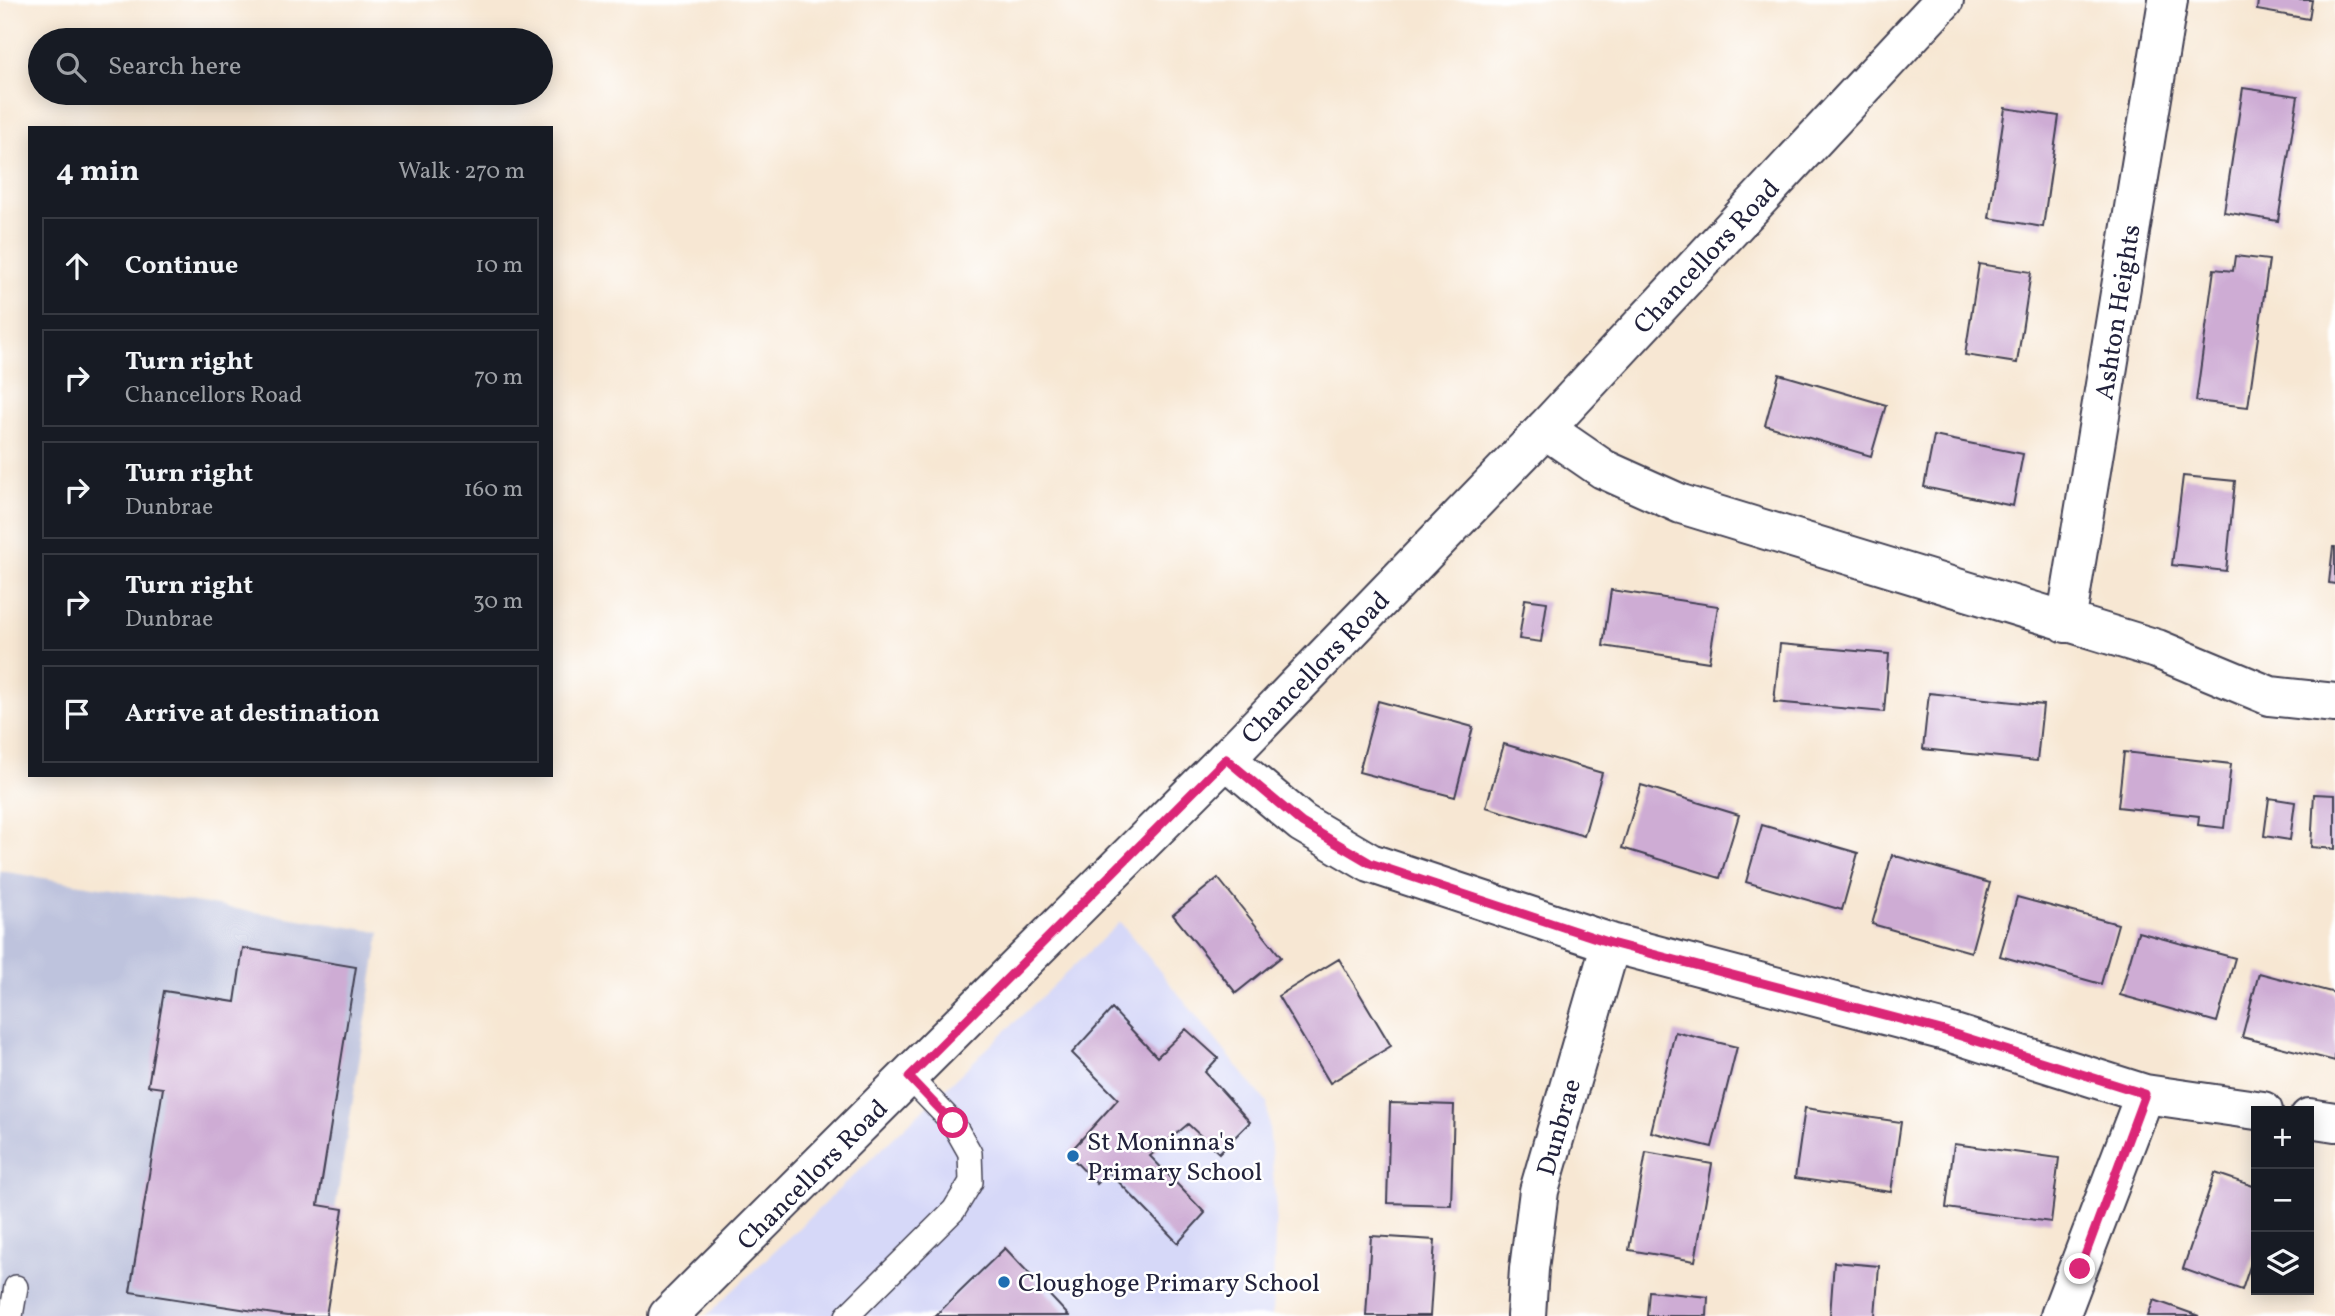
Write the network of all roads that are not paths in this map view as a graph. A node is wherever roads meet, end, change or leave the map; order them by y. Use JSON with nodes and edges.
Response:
{"nodes":[{"id":1,"x":1944,"y":0,"type":"edge"},
{"id":2,"x":2168,"y":0,"type":"edge"},
{"id":3,"x":1545,"y":429,"type":"junction"},
{"id":4,"x":2066,"y":623,"type":"junction"},
{"id":5,"x":2335,"y":703,"type":"edge"},
{"id":6,"x":1226,"y":759,"type":"junction"},
{"id":7,"x":1611,"y":943,"type":"junction"},
{"id":8,"x":909,"y":1077,"type":"junction"},
{"id":9,"x":2145,"y":1094,"type":"junction"},
{"id":10,"x":2251,"y":1109,"type":"edge"},
{"id":11,"x":2314,"y":1119,"type":"edge"},
{"id":12,"x":2335,"y":1122,"type":"edge"},
{"id":13,"x":16,"y":1287,"type":"dead end"},
{"id":14,"x":684,"y":1311,"type":"edge"},
{"id":15,"x":11,"y":1316,"type":"edge"},
{"id":16,"x":847,"y":1316,"type":"edge"},
{"id":17,"x":1526,"y":1316,"type":"edge"},
{"id":18,"x":2060,"y":1316,"type":"edge"}],
"edges":[{"from":1,"to":3,"type":"street","name":"Chancellors Road"},
{"from":2,"to":4,"type":"street","name":"Ashton Heights"},
{"from":3,"to":4,"type":"street"},
{"from":3,"to":6,"type":"street","name":"Chancellors Road"},
{"from":4,"to":5,"type":"street"},
{"from":6,"to":7,"type":"street"},
{"from":6,"to":8,"type":"street","name":"Chancellors Road"},
{"from":7,"to":9,"type":"street"},
{"from":7,"to":17,"type":"street","name":"Dunbrae"},
{"from":8,"to":14,"type":"street","name":"Chancellors Road"},
{"from":8,"to":16,"type":"lane"},
{"from":9,"to":10,"type":"street"},
{"from":9,"to":18,"type":"street"},
{"from":11,"to":12,"type":"street"},
{"from":13,"to":15,"type":"lane"}]}
